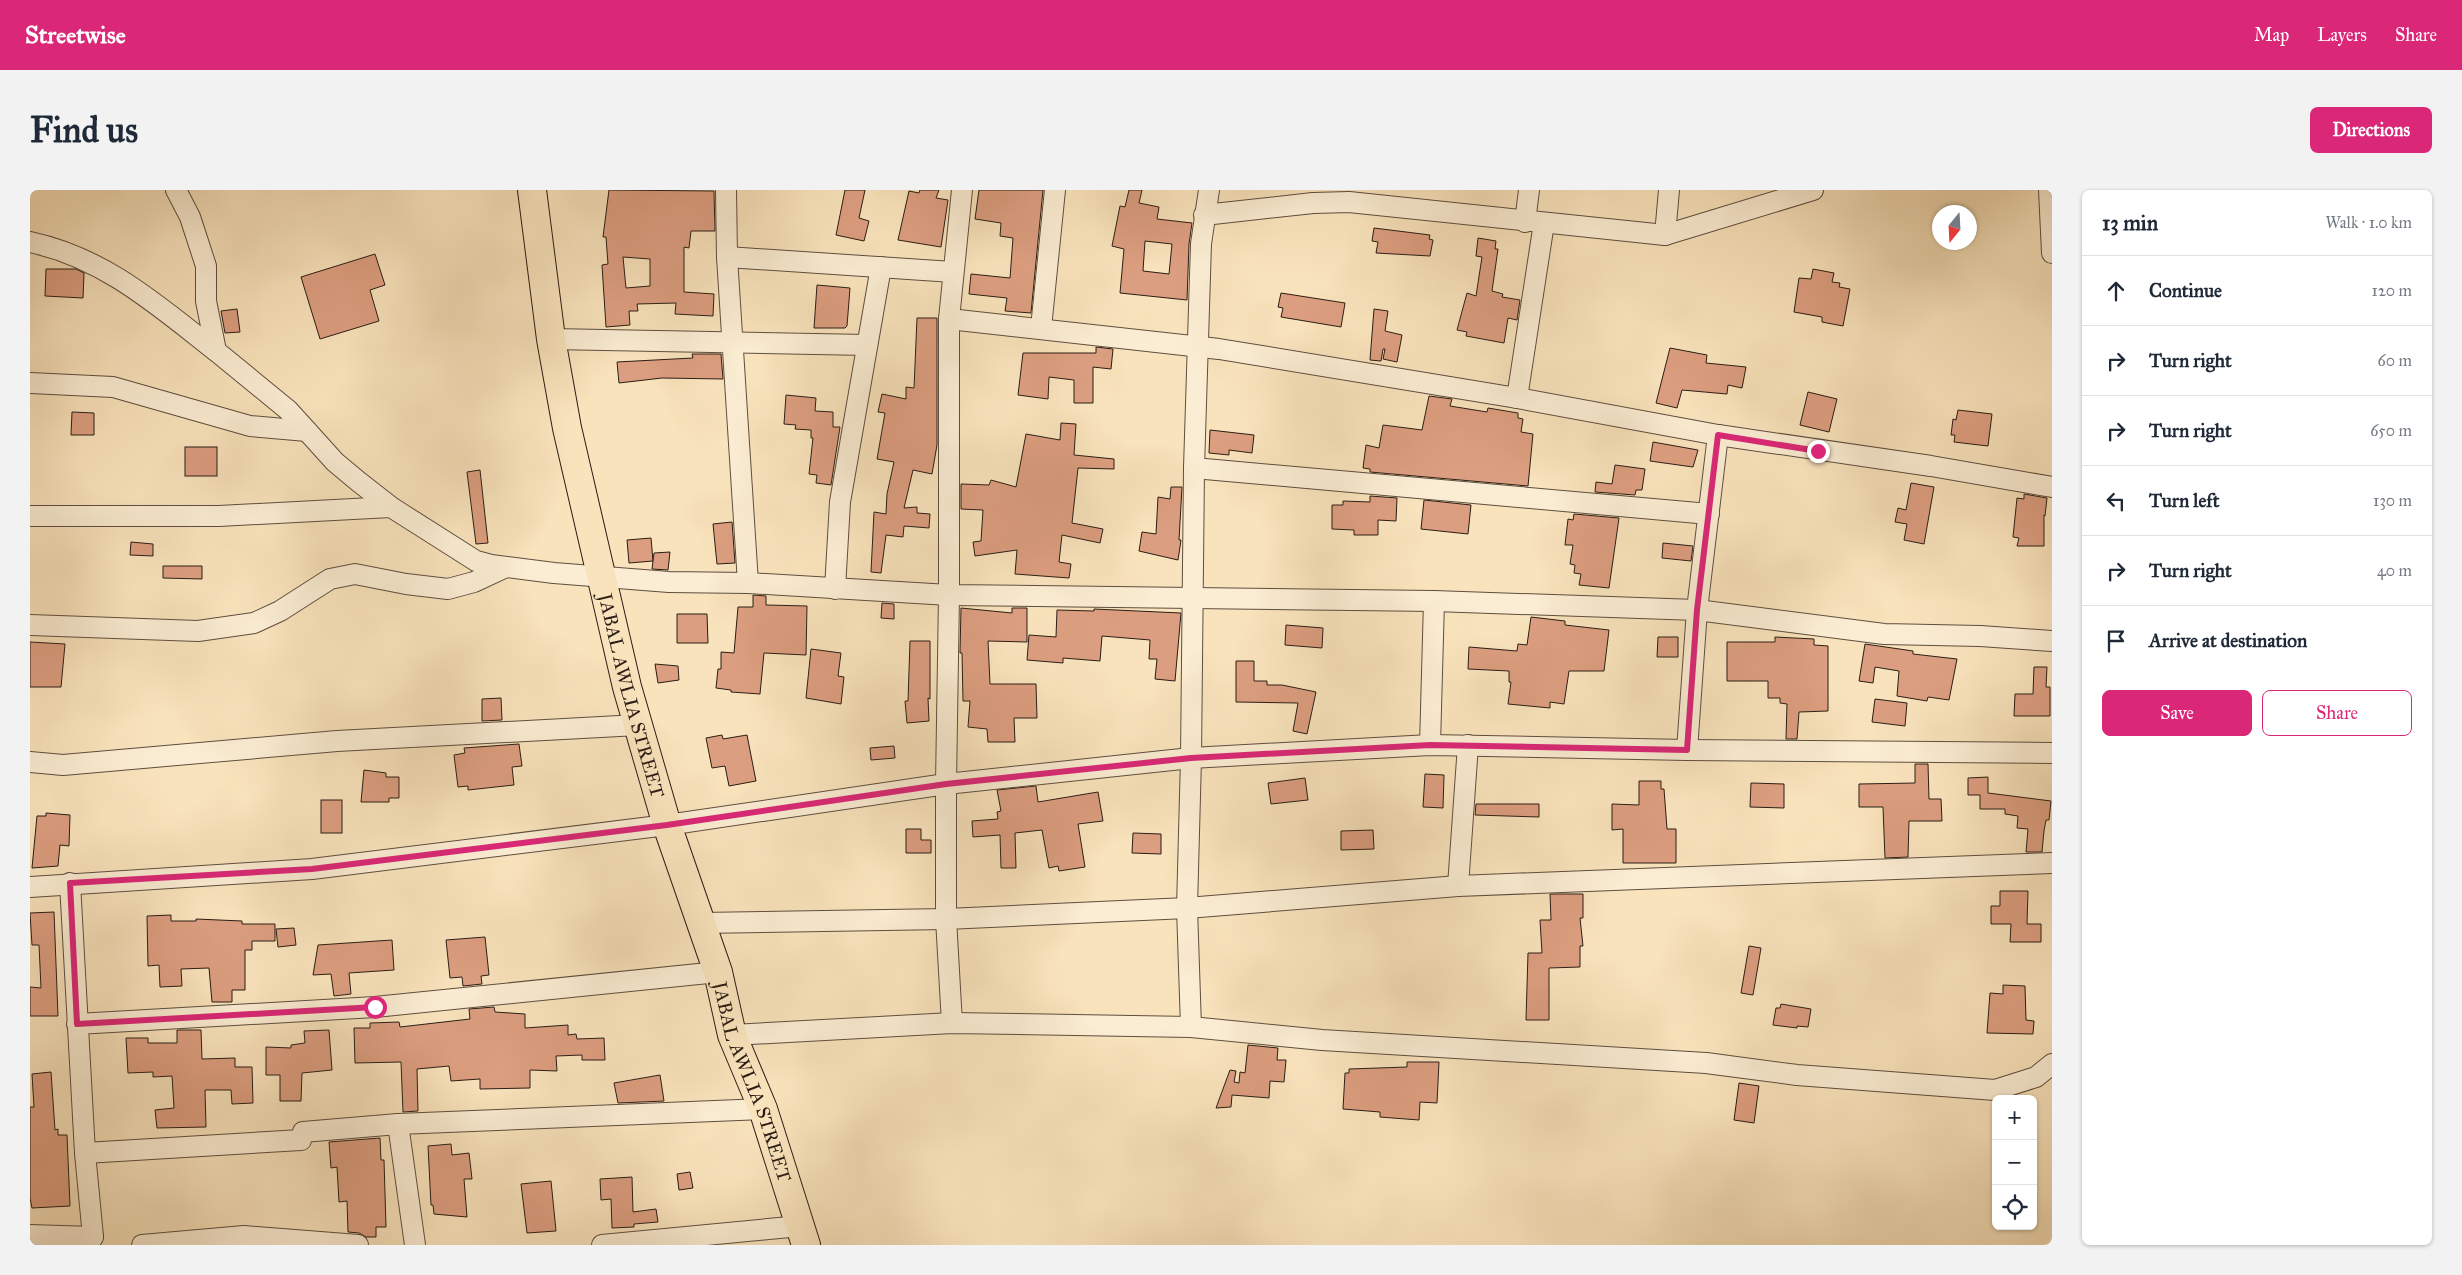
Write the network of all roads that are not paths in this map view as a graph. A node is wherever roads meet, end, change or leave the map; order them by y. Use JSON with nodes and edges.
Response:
{"nodes":[{"id":1,"x":176,"y":190,"type":"edge"},
{"id":2,"x":532,"y":190,"type":"edge"},
{"id":3,"x":726,"y":190,"type":"edge"},
{"id":4,"x":962,"y":190,"type":"edge"},
{"id":5,"x":1055,"y":190,"type":"edge"},
{"id":6,"x":1210,"y":190,"type":"edge"},
{"id":7,"x":1528,"y":190,"type":"edge"},
{"id":8,"x":1669,"y":190,"type":"edge"},
{"id":9,"x":1813,"y":190,"type":"edge"},
{"id":10,"x":2049,"y":190,"type":"edge"},
{"id":11,"x":1204,"y":215,"type":"junction"},
{"id":12,"x":1535,"y":223,"type":"junction"},
{"id":13,"x":1665,"y":236,"type":"junction"},
{"id":14,"x":30,"y":242,"type":"edge"},
{"id":15,"x":2052,"y":253,"type":"edge"},
{"id":16,"x":727,"y":257,"type":"junction"},
{"id":17,"x":881,"y":267,"type":"junction"},
{"id":18,"x":953,"y":272,"type":"junction"},
{"id":19,"x":949,"y":319,"type":"junction"},
{"id":20,"x":1041,"y":328,"type":"junction"},
{"id":21,"x":551,"y":338,"type":"junction"},
{"id":22,"x":733,"y":343,"type":"junction"},
{"id":23,"x":867,"y":345,"type":"junction"},
{"id":24,"x":1197,"y":346,"type":"junction"},
{"id":25,"x":216,"y":351,"type":"junction"},
{"id":26,"x":30,"y":384,"type":"edge"},
{"id":27,"x":1517,"y":398,"type":"junction"},
{"id":28,"x":307,"y":431,"type":"junction"},
{"id":29,"x":1718,"y":435,"type":"junction"},
{"id":30,"x":1194,"y":468,"type":"junction"},
{"id":31,"x":2052,"y":487,"type":"edge"},
{"id":32,"x":391,"y":507,"type":"junction"},
{"id":33,"x":1709,"y":514,"type":"junction"},
{"id":34,"x":30,"y":516,"type":"edge"},
{"id":35,"x":506,"y":567,"type":"junction"},
{"id":36,"x":600,"y":576,"type":"junction"},
{"id":37,"x":748,"y":583,"type":"junction"},
{"id":38,"x":834,"y":589,"type":"junction"},
{"id":39,"x":949,"y":594,"type":"junction"},
{"id":40,"x":1191,"y":598,"type":"junction"},
{"id":41,"x":1434,"y":601,"type":"junction"},
{"id":42,"x":1697,"y":610,"type":"junction"},
{"id":43,"x":30,"y":625,"type":"edge"},
{"id":44,"x":2052,"y":642,"type":"edge"},
{"id":45,"x":638,"y":725,"type":"junction"},
{"id":46,"x":1430,"y":745,"type":"junction"},
{"id":47,"x":1468,"y":745,"type":"junction"},
{"id":48,"x":1687,"y":750,"type":"junction"},
{"id":49,"x":2052,"y":753,"type":"edge"},
{"id":50,"x":1191,"y":758,"type":"junction"},
{"id":51,"x":30,"y":762,"type":"edge"},
{"id":52,"x":946,"y":784,"type":"junction"},
{"id":53,"x":667,"y":825,"type":"junction"},
{"id":54,"x":2052,"y":864,"type":"edge"},
{"id":55,"x":70,"y":883,"type":"junction"},
{"id":56,"x":1458,"y":886,"type":"junction"},
{"id":57,"x":30,"y":887,"type":"edge"},
{"id":58,"x":1187,"y":908,"type":"junction"},
{"id":59,"x":946,"y":919,"type":"junction"},
{"id":60,"x":700,"y":923,"type":"junction"},
{"id":61,"x":718,"y":972,"type":"junction"},
{"id":62,"x":952,"y":1023,"type":"junction"},
{"id":63,"x":77,"y":1024,"type":"junction"},
{"id":64,"x":1190,"y":1027,"type":"junction"},
{"id":65,"x":732,"y":1035,"type":"junction"},
{"id":66,"x":2052,"y":1064,"type":"edge"},
{"id":67,"x":763,"y":1109,"type":"junction"},
{"id":68,"x":398,"y":1124,"type":"junction"},
{"id":69,"x":85,"y":1153,"type":"junction"},
{"id":70,"x":30,"y":1235,"type":"edge"},
{"id":71,"x":803,"y":1236,"type":"edge"},
{"id":72,"x":90,"y":1241,"type":"edge"},
{"id":73,"x":142,"y":1245,"type":"edge"},
{"id":74,"x":358,"y":1245,"type":"edge"},
{"id":75,"x":415,"y":1245,"type":"edge"},
{"id":76,"x":602,"y":1245,"type":"edge"}],
"edges":[{"from":1,"to":25,"type":"street"},
{"from":2,"to":21,"type":"highway","name":"JABAL AWLIA STREET"},
{"from":3,"to":16,"type":"street"},
{"from":4,"to":18,"type":"street"},
{"from":5,"to":20,"type":"street"},
{"from":6,"to":11,"type":"street"},
{"from":7,"to":12,"type":"street"},
{"from":8,"to":13,"type":"street"},
{"from":9,"to":13,"type":"street"},
{"from":10,"to":15,"type":"street"},
{"from":11,"to":12,"type":"street"},
{"from":11,"to":24,"type":"street"},
{"from":12,"to":13,"type":"street"},
{"from":12,"to":27,"type":"street"},
{"from":14,"to":25,"type":"street"},
{"from":16,"to":17,"type":"street"},
{"from":16,"to":22,"type":"street"},
{"from":17,"to":18,"type":"street"},
{"from":17,"to":23,"type":"street"},
{"from":18,"to":19,"type":"street"},
{"from":19,"to":20,"type":"street"},
{"from":19,"to":39,"type":"street"},
{"from":20,"to":24,"type":"street"},
{"from":21,"to":22,"type":"street"},
{"from":21,"to":36,"type":"highway","name":"JABAL AWLIA STREET"},
{"from":22,"to":23,"type":"street"},
{"from":22,"to":37,"type":"street"},
{"from":23,"to":38,"type":"street"},
{"from":24,"to":27,"type":"street"},
{"from":24,"to":30,"type":"street"},
{"from":25,"to":28,"type":"street"},
{"from":26,"to":28,"type":"street"},
{"from":27,"to":29,"type":"street"},
{"from":28,"to":32,"type":"street"},
{"from":29,"to":31,"type":"street"},
{"from":29,"to":33,"type":"street"},
{"from":30,"to":33,"type":"street"},
{"from":30,"to":40,"type":"street"},
{"from":32,"to":34,"type":"street"},
{"from":32,"to":35,"type":"street"},
{"from":33,"to":42,"type":"street"},
{"from":35,"to":36,"type":"street"},
{"from":35,"to":43,"type":"street"},
{"from":36,"to":37,"type":"street"},
{"from":36,"to":45,"type":"highway","name":"JABAL AWLIA STREET"},
{"from":37,"to":38,"type":"street"},
{"from":38,"to":39,"type":"street"},
{"from":39,"to":40,"type":"street"},
{"from":39,"to":52,"type":"street"},
{"from":40,"to":41,"type":"street"},
{"from":40,"to":50,"type":"street"},
{"from":41,"to":42,"type":"street"},
{"from":41,"to":46,"type":"street"},
{"from":42,"to":44,"type":"street"},
{"from":42,"to":48,"type":"street"},
{"from":45,"to":51,"type":"street"},
{"from":45,"to":53,"type":"highway","name":"JABAL AWLIA STREET"},
{"from":46,"to":47,"type":"street"},
{"from":46,"to":50,"type":"street"},
{"from":47,"to":48,"type":"street"},
{"from":47,"to":56,"type":"street"},
{"from":48,"to":49,"type":"street"},
{"from":50,"to":52,"type":"street"},
{"from":50,"to":58,"type":"street"},
{"from":52,"to":53,"type":"street"},
{"from":52,"to":59,"type":"street"},
{"from":53,"to":55,"type":"street"},
{"from":53,"to":60,"type":"highway","name":"JABAL AWLIA STREET"},
{"from":54,"to":56,"type":"street"},
{"from":55,"to":57,"type":"street"},
{"from":55,"to":63,"type":"street"},
{"from":56,"to":58,"type":"street"},
{"from":58,"to":59,"type":"street"},
{"from":58,"to":64,"type":"street"},
{"from":59,"to":60,"type":"street"},
{"from":59,"to":62,"type":"street"},
{"from":60,"to":61,"type":"highway","name":"JABAL AWLIA STREET"},
{"from":61,"to":63,"type":"street"},
{"from":61,"to":65,"type":"highway","name":"JABAL AWLIA STREET"},
{"from":62,"to":64,"type":"street"},
{"from":62,"to":65,"type":"street"},
{"from":63,"to":69,"type":"street"},
{"from":64,"to":66,"type":"street"},
{"from":65,"to":67,"type":"highway","name":"JABAL AWLIA STREET"},
{"from":67,"to":68,"type":"street"},
{"from":67,"to":71,"type":"highway","name":"JABAL AWLIA STREET"},
{"from":68,"to":69,"type":"street"},
{"from":68,"to":75,"type":"street"},
{"from":69,"to":72,"type":"street"},
{"from":70,"to":72,"type":"street"},
{"from":71,"to":76,"type":"street"},
{"from":73,"to":74,"type":"street"}]}
